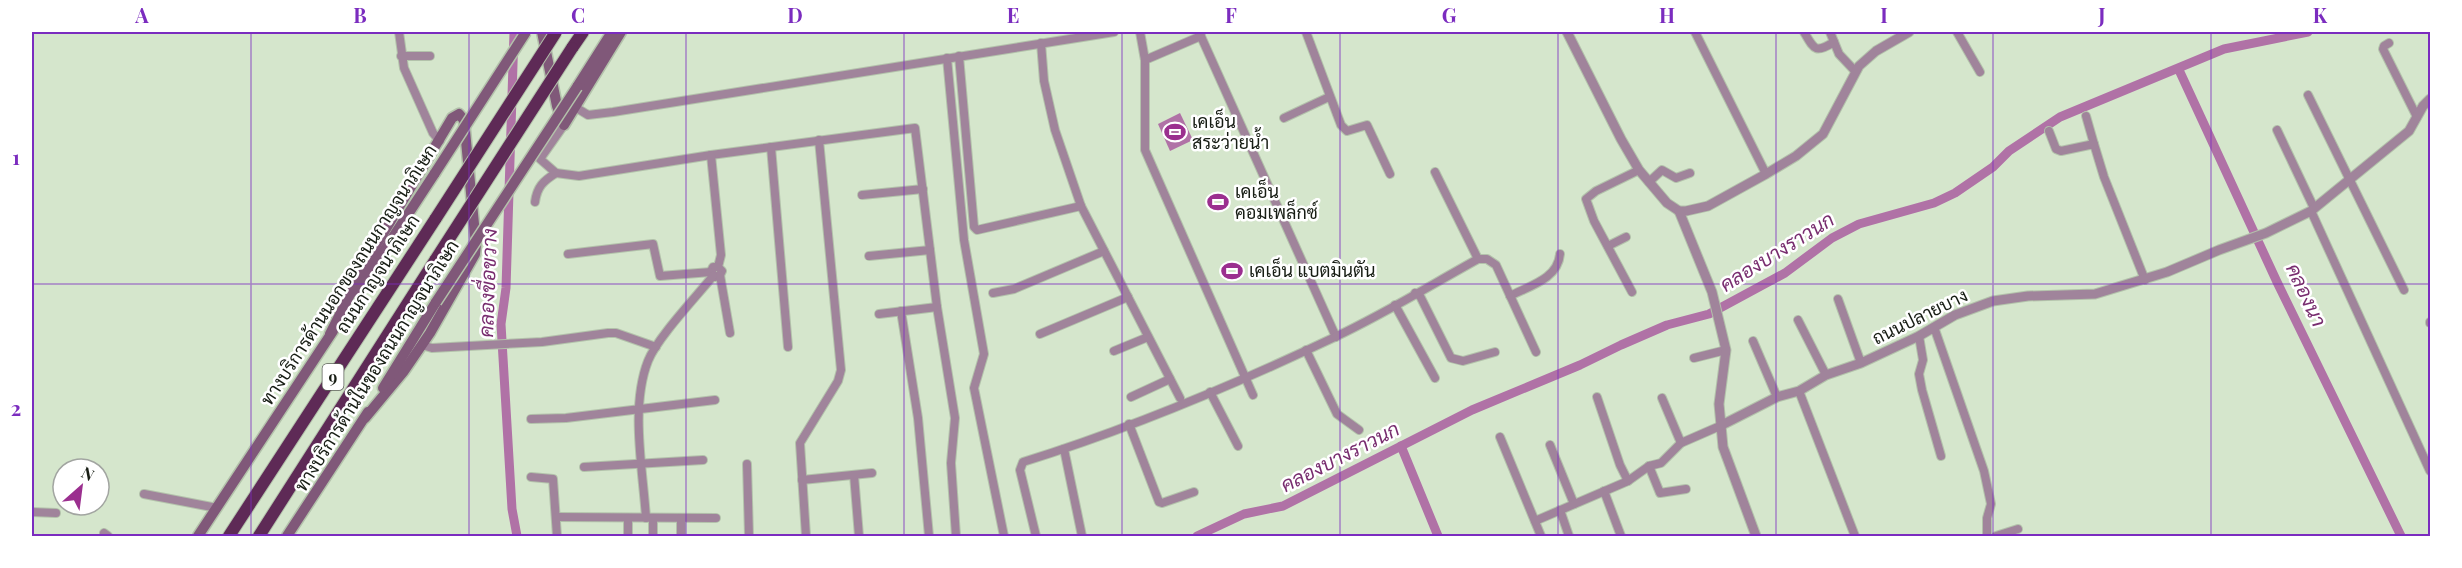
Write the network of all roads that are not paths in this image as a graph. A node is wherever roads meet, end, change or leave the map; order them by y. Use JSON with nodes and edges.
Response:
{"nodes":[{"id":1,"x":399,"y":32,"type":"edge"},
{"id":2,"x":526,"y":32,"type":"edge"},
{"id":3,"x":542,"y":32,"type":"edge"},
{"id":4,"x":556,"y":32,"type":"edge"},
{"id":5,"x":583,"y":32,"type":"edge"},
{"id":6,"x":612,"y":32,"type":"edge"},
{"id":7,"x":621,"y":32,"type":"edge"},
{"id":8,"x":1114,"y":32,"type":"edge"},
{"id":9,"x":1140,"y":32,"type":"edge"},
{"id":10,"x":1306,"y":32,"type":"edge"},
{"id":11,"x":1567,"y":32,"type":"edge"},
{"id":12,"x":1695,"y":32,"type":"edge"},
{"id":13,"x":1804,"y":32,"type":"edge"},
{"id":14,"x":1830,"y":32,"type":"edge"},
{"id":15,"x":1909,"y":32,"type":"edge"},
{"id":16,"x":1957,"y":32,"type":"edge"},
{"id":17,"x":1200,"y":34,"type":"edge"},
{"id":18,"x":1834,"y":42,"type":"junction"},
{"id":19,"x":1041,"y":43,"type":"junction"},
{"id":20,"x":2389,"y":43,"type":"dead end"},
{"id":21,"x":401,"y":56,"type":"junction"},
{"id":22,"x":430,"y":56,"type":"dead end"},
{"id":23,"x":959,"y":56,"type":"junction"},
{"id":24,"x":947,"y":58,"type":"junction"},
{"id":25,"x":1145,"y":60,"type":"junction"},
{"id":26,"x":1855,"y":71,"type":"junction"},
{"id":27,"x":1980,"y":72,"type":"dead end"},
{"id":28,"x":2308,"y":95,"type":"dead end"},
{"id":29,"x":1329,"y":97,"type":"junction"},
{"id":30,"x":2430,"y":99,"type":"edge"},
{"id":31,"x":575,"y":107,"type":"junction"},
{"id":32,"x":2086,"y":116,"type":"dead end"},
{"id":33,"x":2417,"y":117,"type":"junction"},
{"id":34,"x":1284,"y":118,"type":"dead end"},
{"id":35,"x":564,"y":125,"type":"junction"},
{"id":36,"x":2277,"y":130,"type":"dead end"},
{"id":37,"x":2049,"y":131,"type":"dead end"},
{"id":38,"x":819,"y":140,"type":"junction"},
{"id":39,"x":440,"y":141,"type":"junction"},
{"id":40,"x":2094,"y":144,"type":"junction"},
{"id":41,"x":771,"y":147,"type":"junction"},
{"id":42,"x":711,"y":155,"type":"junction"},
{"id":43,"x":1639,"y":170,"type":"junction"},
{"id":44,"x":1436,"y":172,"type":"dead end"},
{"id":45,"x":556,"y":173,"type":"junction"},
{"id":46,"x":1690,"y":173,"type":"dead end"},
{"id":47,"x":1390,"y":174,"type":"dead end"},
{"id":48,"x":1766,"y":174,"type":"junction"},
{"id":49,"x":2351,"y":178,"type":"junction"},
{"id":50,"x":1649,"y":182,"type":"junction"},
{"id":51,"x":923,"y":189,"type":"junction"},
{"id":52,"x":862,"y":195,"type":"dead end"},
{"id":53,"x":535,"y":202,"type":"dead end"},
{"id":54,"x":1081,"y":206,"type":"junction"},
{"id":55,"x":2313,"y":209,"type":"junction"},
{"id":56,"x":1678,"y":211,"type":"junction"},
{"id":57,"x":1626,"y":237,"type":"dead end"},
{"id":58,"x":1608,"y":246,"type":"junction"},
{"id":59,"x":930,"y":249,"type":"junction"},
{"id":60,"x":1104,"y":251,"type":"junction"},
{"id":61,"x":568,"y":254,"type":"dead end"},
{"id":62,"x":1560,"y":254,"type":"dead end"},
{"id":63,"x":869,"y":256,"type":"dead end"},
{"id":64,"x":1478,"y":259,"type":"junction"},
{"id":65,"x":716,"y":273,"type":"junction"},
{"id":66,"x":2145,"y":280,"type":"junction"},
{"id":67,"x":2404,"y":290,"type":"dead end"},
{"id":68,"x":1632,"y":292,"type":"dead end"},
{"id":69,"x":993,"y":293,"type":"dead end"},
{"id":70,"x":1415,"y":293,"type":"junction"},
{"id":71,"x":1510,"y":296,"type":"junction"},
{"id":72,"x":1128,"y":297,"type":"junction"},
{"id":73,"x":1838,"y":299,"type":"dead end"},
{"id":74,"x":1395,"y":305,"type":"junction"},
{"id":75,"x":937,"y":307,"type":"junction"},
{"id":76,"x":901,"y":311,"type":"junction"},
{"id":77,"x":879,"y":314,"type":"dead end"},
{"id":78,"x":1798,"y":320,"type":"dead end"},
{"id":79,"x":1934,"y":327,"type":"junction"},
{"id":80,"x":729,"y":333,"type":"dead end"},
{"id":81,"x":330,"y":334,"type":"junction"},
{"id":82,"x":1040,"y":334,"type":"dead end"},
{"id":83,"x":1919,"y":336,"type":"junction"},
{"id":84,"x":1148,"y":337,"type":"junction"},
{"id":85,"x":1336,"y":337,"type":"junction"},
{"id":86,"x":1753,"y":341,"type":"dead end"},
{"id":87,"x":422,"y":345,"type":"junction"},
{"id":88,"x":656,"y":347,"type":"junction"},
{"id":89,"x":788,"y":347,"type":"dead end"},
{"id":90,"x":1306,"y":350,"type":"junction"},
{"id":91,"x":1726,"y":350,"type":"junction"},
{"id":92,"x":1114,"y":351,"type":"dead end"},
{"id":93,"x":1495,"y":352,"type":"dead end"},
{"id":94,"x":1536,"y":352,"type":"dead end"},
{"id":95,"x":1694,"y":358,"type":"dead end"},
{"id":96,"x":1861,"y":363,"type":"junction"},
{"id":97,"x":1826,"y":375,"type":"junction"},
{"id":98,"x":1245,"y":377,"type":"junction"},
{"id":99,"x":1435,"y":378,"type":"dead end"},
{"id":100,"x":1170,"y":379,"type":"junction"},
{"id":101,"x":1799,"y":391,"type":"junction"},
{"id":102,"x":1210,"y":392,"type":"junction"},
{"id":103,"x":1253,"y":395,"type":"dead end"},
{"id":104,"x":1597,"y":397,"type":"dead end"},
{"id":105,"x":1777,"y":397,"type":"junction"},
{"id":106,"x":1131,"y":398,"type":"dead end"},
{"id":107,"x":1179,"y":398,"type":"dead end"},
{"id":108,"x":1662,"y":398,"type":"dead end"},
{"id":109,"x":715,"y":400,"type":"dead end"},
{"id":110,"x":639,"y":408,"type":"junction"},
{"id":111,"x":364,"y":418,"type":"junction"},
{"id":112,"x":531,"y":419,"type":"dead end"},
{"id":113,"x":1129,"y":424,"type":"junction"},
{"id":114,"x":1720,"y":426,"type":"junction"},
{"id":115,"x":1359,"y":430,"type":"dead end"},
{"id":116,"x":1500,"y":437,"type":"dead end"},
{"id":117,"x":1681,"y":443,"type":"junction"},
{"id":118,"x":1550,"y":445,"type":"dead end"},
{"id":119,"x":1238,"y":446,"type":"dead end"},
{"id":120,"x":1064,"y":449,"type":"junction"},
{"id":121,"x":1941,"y":456,"type":"dead end"},
{"id":122,"x":703,"y":460,"type":"dead end"},
{"id":123,"x":643,"y":464,"type":"junction"},
{"id":124,"x":747,"y":464,"type":"dead end"},
{"id":125,"x":1649,"y":466,"type":"junction"},
{"id":126,"x":584,"y":467,"type":"dead end"},
{"id":127,"x":2430,"y":471,"type":"edge"},
{"id":128,"x":872,"y":473,"type":"dead end"},
{"id":129,"x":854,"y":475,"type":"junction"},
{"id":130,"x":531,"y":477,"type":"dead end"},
{"id":131,"x":802,"y":480,"type":"junction"},
{"id":132,"x":1628,"y":480,"type":"junction"},
{"id":133,"x":1686,"y":489,"type":"dead end"},
{"id":134,"x":1604,"y":491,"type":"junction"},
{"id":135,"x":1194,"y":492,"type":"dead end"},
{"id":136,"x":144,"y":494,"type":"dead end"},
{"id":137,"x":1574,"y":504,"type":"junction"},
{"id":138,"x":217,"y":508,"type":"junction"},
{"id":139,"x":1560,"y":510,"type":"junction"},
{"id":140,"x":32,"y":512,"type":"edge"},
{"id":141,"x":51,"y":513,"type":"edge"},
{"id":142,"x":556,"y":517,"type":"junction"},
{"id":143,"x":628,"y":518,"type":"junction"},
{"id":144,"x":649,"y":518,"type":"junction"},
{"id":145,"x":681,"y":518,"type":"junction"},
{"id":146,"x":716,"y":518,"type":"dead end"},
{"id":147,"x":1535,"y":521,"type":"junction"},
{"id":148,"x":2018,"y":529,"type":"dead end"},
{"id":149,"x":198,"y":537,"type":"edge"},
{"id":150,"x":230,"y":537,"type":"edge"},
{"id":151,"x":259,"y":537,"type":"edge"},
{"id":152,"x":287,"y":537,"type":"edge"},
{"id":153,"x":558,"y":537,"type":"edge"},
{"id":154,"x":628,"y":537,"type":"edge"},
{"id":155,"x":653,"y":537,"type":"edge"},
{"id":156,"x":681,"y":537,"type":"edge"},
{"id":157,"x":749,"y":537,"type":"edge"},
{"id":158,"x":806,"y":537,"type":"edge"},
{"id":159,"x":859,"y":537,"type":"edge"},
{"id":160,"x":929,"y":537,"type":"edge"},
{"id":161,"x":956,"y":537,"type":"edge"},
{"id":162,"x":1004,"y":537,"type":"edge"},
{"id":163,"x":1035,"y":537,"type":"edge"},
{"id":164,"x":1082,"y":537,"type":"edge"},
{"id":165,"x":1541,"y":537,"type":"edge"},
{"id":166,"x":1569,"y":537,"type":"edge"},
{"id":167,"x":1621,"y":537,"type":"edge"},
{"id":168,"x":1756,"y":537,"type":"edge"},
{"id":169,"x":1855,"y":537,"type":"edge"},
{"id":170,"x":1987,"y":537,"type":"edge"},
{"id":171,"x":1996,"y":537,"type":"edge"}],
"edges":[{"from":1,"to":21,"type":"street"},
{"from":2,"to":81,"type":"main road","name":"ทางบริการด้านนอกของถนนกาญจนาภิเษก","bridge":true},
{"from":3,"to":35,"type":"main road"},
{"from":4,"to":150,"type":"highway","name":"ถนนกาญจนาภิเษก","number":"9","bridge":true},
{"from":5,"to":151,"type":"highway","number":"9","bridge":true},
{"from":6,"to":111,"type":"main road","name":"ทางบริการด้านในของถนนกาญจนาภิเษก","bridge":true},
{"from":7,"to":31,"type":"main road"},
{"from":8,"to":19,"type":"street"},
{"from":9,"to":25,"type":"street"},
{"from":10,"to":29,"type":"street"},
{"from":11,"to":43,"type":"street"},
{"from":12,"to":48,"type":"street"},
{"from":13,"to":18,"type":"street"},
{"from":14,"to":18,"type":"street"},
{"from":15,"to":26,"type":"street"},
{"from":16,"to":27,"type":"street"},
{"from":17,"to":25,"type":"street"},
{"from":17,"to":85,"type":"street"},
{"from":18,"to":26,"type":"street"},
{"from":19,"to":23,"type":"street"},
{"from":19,"to":54,"type":"street"},
{"from":20,"to":33,"type":"street"},
{"from":21,"to":22,"type":"street"},
{"from":21,"to":39,"type":"street"},
{"from":23,"to":24,"type":"street"},
{"from":23,"to":54,"type":"street"},
{"from":24,"to":31,"type":"street"},
{"from":24,"to":162,"type":"street"},
{"from":25,"to":98,"type":"street"},
{"from":26,"to":48,"type":"street"},
{"from":28,"to":49,"type":"street"},
{"from":29,"to":34,"type":"street"},
{"from":29,"to":47,"type":"street"},
{"from":30,"to":33,"type":"street"},
{"from":31,"to":35,"type":"main road"},
{"from":32,"to":40,"type":"street"},
{"from":33,"to":49,"type":"street"},
{"from":35,"to":45,"type":"street"},
{"from":36,"to":55,"type":"street"},
{"from":37,"to":40,"type":"street"},
{"from":38,"to":41,"type":"street"},
{"from":38,"to":51,"type":"street"},
{"from":38,"to":131,"type":"street"},
{"from":39,"to":81,"type":"main road"},
{"from":39,"to":87,"type":"main road"},
{"from":40,"to":66,"type":"street"},
{"from":41,"to":42,"type":"street"},
{"from":41,"to":89,"type":"street"},
{"from":42,"to":45,"type":"street"},
{"from":42,"to":65,"type":"street"},
{"from":43,"to":50,"type":"street"},
{"from":43,"to":58,"type":"street"},
{"from":44,"to":64,"type":"street"},
{"from":45,"to":53,"type":"street"},
{"from":46,"to":50,"type":"street"},
{"from":48,"to":56,"type":"street"},
{"from":49,"to":55,"type":"street"},
{"from":49,"to":67,"type":"street"},
{"from":50,"to":56,"type":"street"},
{"from":51,"to":52,"type":"street"},
{"from":51,"to":59,"type":"street"},
{"from":54,"to":60,"type":"street"},
{"from":55,"to":66,"type":"street","name":"ถนนปลายบาง"},
{"from":55,"to":127,"type":"street"},
{"from":56,"to":91,"type":"street"},
{"from":57,"to":58,"type":"street"},
{"from":58,"to":68,"type":"street"},
{"from":59,"to":63,"type":"street"},
{"from":59,"to":75,"type":"street"},
{"from":60,"to":69,"type":"street"},
{"from":60,"to":72,"type":"street"},
{"from":61,"to":65,"type":"street"},
{"from":62,"to":71,"type":"street"},
{"from":64,"to":70,"type":"street"},
{"from":64,"to":71,"type":"street"},
{"from":65,"to":80,"type":"street"},
{"from":65,"to":88,"type":"street"},
{"from":66,"to":79,"type":"street","name":"ถนนปลายบาง"},
{"from":70,"to":74,"type":"street"},
{"from":70,"to":93,"type":"street"},
{"from":71,"to":94,"type":"street"},
{"from":72,"to":82,"type":"street"},
{"from":72,"to":84,"type":"street"},
{"from":73,"to":96,"type":"street"},
{"from":74,"to":85,"type":"street"},
{"from":74,"to":99,"type":"street"},
{"from":75,"to":76,"type":"street"},
{"from":75,"to":161,"type":"street"},
{"from":76,"to":77,"type":"street"},
{"from":76,"to":160,"type":"street"},
{"from":78,"to":97,"type":"street"},
{"from":79,"to":83,"type":"street","name":"ถนนปลายบาง"},
{"from":79,"to":170,"type":"street"},
{"from":81,"to":138,"type":"main road","name":"ทางบริการด้านนอกของถนนกาญจนาภิเษก"},
{"from":83,"to":96,"type":"street","name":"ถนนปลายบาง"},
{"from":83,"to":121,"type":"street"},
{"from":84,"to":92,"type":"street"},
{"from":84,"to":100,"type":"street"},
{"from":85,"to":90,"type":"street"},
{"from":86,"to":105,"type":"street"},
{"from":87,"to":88,"type":"street"},
{"from":87,"to":111,"type":"main road"},
{"from":88,"to":110,"type":"street"},
{"from":90,"to":98,"type":"street"},
{"from":90,"to":115,"type":"street"},
{"from":91,"to":95,"type":"street"},
{"from":91,"to":114,"type":"street"},
{"from":96,"to":97,"type":"street","name":"ถนนปลายบาง"},
{"from":97,"to":101,"type":"street","name":"ถนนปลายบาง"},
{"from":98,"to":102,"type":"street"},
{"from":98,"to":103,"type":"street"},
{"from":100,"to":106,"type":"street"},
{"from":100,"to":107,"type":"street"},
{"from":101,"to":105,"type":"street","name":"ถนนปลายบาง"},
{"from":101,"to":169,"type":"street"},
{"from":102,"to":113,"type":"street"},
{"from":102,"to":119,"type":"street"},
{"from":104,"to":132,"type":"street"},
{"from":105,"to":114,"type":"street","name":"ถนนปลายบาง"},
{"from":108,"to":117,"type":"street"},
{"from":109,"to":110,"type":"street"},
{"from":110,"to":112,"type":"street"},
{"from":110,"to":123,"type":"street"},
{"from":111,"to":152,"type":"main road","name":"ทางบริการด้านในของถนนกาญจนาภิเษก"},
{"from":113,"to":120,"type":"street"},
{"from":113,"to":135,"type":"street"},
{"from":114,"to":117,"type":"street"},
{"from":114,"to":168,"type":"street"},
{"from":116,"to":147,"type":"street"},
{"from":117,"to":125,"type":"street"},
{"from":118,"to":137,"type":"street"},
{"from":120,"to":163,"type":"street"},
{"from":120,"to":164,"type":"street"},
{"from":122,"to":123,"type":"street"},
{"from":123,"to":126,"type":"street"},
{"from":123,"to":144,"type":"street"},
{"from":124,"to":157,"type":"street"},
{"from":125,"to":132,"type":"street"},
{"from":125,"to":133,"type":"street"},
{"from":128,"to":129,"type":"street"},
{"from":129,"to":131,"type":"street"},
{"from":129,"to":159,"type":"street"},
{"from":130,"to":142,"type":"street"},
{"from":131,"to":158,"type":"street"},
{"from":132,"to":134,"type":"street"},
{"from":134,"to":137,"type":"street"},
{"from":134,"to":167,"type":"street"},
{"from":136,"to":138,"type":"street"},
{"from":137,"to":139,"type":"street"},
{"from":138,"to":149,"type":"main road","name":"ทางบริการด้านนอกของถนนกาญจนาภิเษก"},
{"from":139,"to":147,"type":"street"},
{"from":139,"to":166,"type":"street"},
{"from":140,"to":141,"type":"street"},
{"from":142,"to":143,"type":"street"},
{"from":142,"to":153,"type":"street"},
{"from":143,"to":144,"type":"street"},
{"from":143,"to":154,"type":"street"},
{"from":144,"to":145,"type":"street"},
{"from":144,"to":155,"type":"street"},
{"from":145,"to":146,"type":"street"},
{"from":145,"to":156,"type":"street"},
{"from":147,"to":165,"type":"street"},
{"from":148,"to":171,"type":"street"}]}
